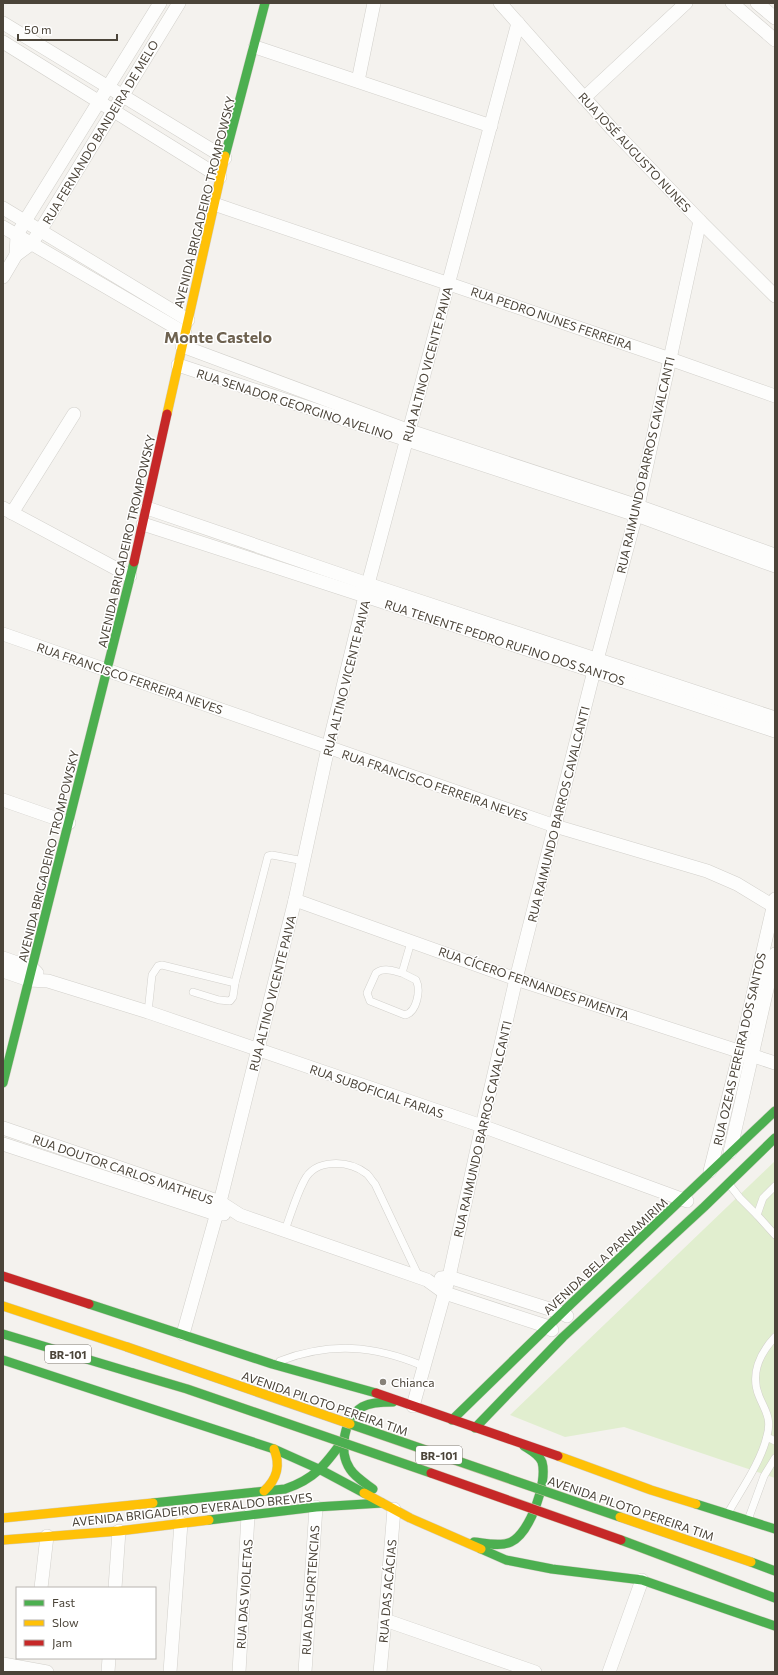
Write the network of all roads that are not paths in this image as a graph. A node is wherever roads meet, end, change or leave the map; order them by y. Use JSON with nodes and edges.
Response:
{"nodes":[{"id":1,"x":160,"y":3,"type":"edge"},
{"id":2,"x":179,"y":3,"type":"edge"},
{"id":3,"x":266,"y":3,"type":"edge"},
{"id":4,"x":374,"y":3,"type":"edge"},
{"id":5,"x":500,"y":3,"type":"edge"},
{"id":6,"x":686,"y":3,"type":"edge"},
{"id":7,"x":732,"y":3,"type":"edge"},
{"id":8,"x":757,"y":3,"type":"edge"},
{"id":9,"x":746,"y":15,"type":"junction"},
{"id":10,"x":775,"y":18,"type":"edge"},
{"id":11,"x":3,"y":23,"type":"edge"},
{"id":12,"x":518,"y":23,"type":"junction"},
{"id":13,"x":775,"y":40,"type":"edge"},
{"id":14,"x":3,"y":42,"type":"edge"},
{"id":15,"x":255,"y":47,"type":"junction"},
{"id":16,"x":358,"y":82,"type":"junction"},
{"id":17,"x":108,"y":86,"type":"junction"},
{"id":18,"x":122,"y":95,"type":"junction"},
{"id":19,"x":584,"y":98,"type":"junction"},
{"id":20,"x":98,"y":101,"type":"junction"},
{"id":21,"x":114,"y":110,"type":"junction"},
{"id":22,"x":491,"y":126,"type":"junction"},
{"id":23,"x":225,"y":158,"type":"junction"},
{"id":24,"x":220,"y":177,"type":"junction"},
{"id":25,"x":214,"y":204,"type":"junction"},
{"id":26,"x":3,"y":208,"type":"edge"},
{"id":27,"x":25,"y":221,"type":"junction"},
{"id":28,"x":700,"y":221,"type":"junction"},
{"id":29,"x":3,"y":226,"type":"edge"},
{"id":30,"x":40,"y":231,"type":"junction"},
{"id":31,"x":17,"y":235,"type":"junction"},
{"id":32,"x":31,"y":244,"type":"junction"},
{"id":33,"x":16,"y":255,"type":"junction"},
{"id":34,"x":3,"y":276,"type":"edge"},
{"id":35,"x":448,"y":283,"type":"junction"},
{"id":36,"x":775,"y":296,"type":"edge"},
{"id":37,"x":186,"y":326,"type":"junction"},
{"id":38,"x":182,"y":346,"type":"junction"},
{"id":39,"x":670,"y":358,"type":"junction"},
{"id":40,"x":178,"y":365,"type":"junction"},
{"id":41,"x":775,"y":396,"type":"edge"},
{"id":42,"x":74,"y":414,"type":"dead end"},
{"id":43,"x":408,"y":436,"type":"junction"},
{"id":44,"x":147,"y":508,"type":"junction"},
{"id":45,"x":7,"y":511,"type":"edge"},
{"id":46,"x":637,"y":511,"type":"junction"},
{"id":47,"x":143,"y":524,"type":"junction"},
{"id":48,"x":775,"y":555,"type":"edge"},
{"id":49,"x":775,"y":566,"type":"edge"},
{"id":50,"x":130,"y":576,"type":"junction"},
{"id":51,"x":367,"y":590,"type":"junction"},
{"id":52,"x":3,"y":634,"type":"edge"},
{"id":53,"x":595,"y":665,"type":"junction"},
{"id":54,"x":108,"y":670,"type":"junction"},
{"id":55,"x":775,"y":718,"type":"edge"},
{"id":56,"x":775,"y":731,"type":"edge"},
{"id":57,"x":328,"y":748,"type":"junction"},
{"id":58,"x":3,"y":800,"type":"edge"},
{"id":59,"x":69,"y":823,"type":"junction"},
{"id":60,"x":555,"y":826,"type":"junction"},
{"id":61,"x":304,"y":861,"type":"junction"},
{"id":62,"x":295,"y":900,"type":"junction"},
{"id":63,"x":774,"y":904,"type":"edge"},
{"id":64,"x":412,"y":942,"type":"junction"},
{"id":65,"x":775,"y":954,"type":"edge"},
{"id":66,"x":3,"y":958,"type":"edge"},
{"id":67,"x":3,"y":971,"type":"edge"},
{"id":68,"x":402,"y":973,"type":"junction"},
{"id":69,"x":30,"y":974,"type":"junction"},
{"id":70,"x":516,"y":979,"type":"junction"},
{"id":71,"x":236,"y":983,"type":"junction"},
{"id":72,"x":193,"y":992,"type":"dead end"},
{"id":73,"x":148,"y":1012,"type":"junction"},
{"id":74,"x":257,"y":1049,"type":"junction"},
{"id":75,"x":740,"y":1051,"type":"junction"},
{"id":76,"x":752,"y":1055,"type":"junction"},
{"id":77,"x":775,"y":1063,"type":"edge"},
{"id":78,"x":3,"y":1083,"type":"edge"},
{"id":79,"x":775,"y":1110,"type":"edge"},
{"id":80,"x":482,"y":1126,"type":"junction"},
{"id":81,"x":3,"y":1128,"type":"edge"},
{"id":82,"x":775,"y":1138,"type":"edge"},
{"id":83,"x":3,"y":1144,"type":"edge"},
{"id":84,"x":730,"y":1154,"type":"junction"},
{"id":85,"x":709,"y":1175,"type":"junction"},
{"id":86,"x":729,"y":1183,"type":"junction"},
{"id":87,"x":775,"y":1186,"type":"edge"},
{"id":88,"x":683,"y":1199,"type":"junction"},
{"id":89,"x":704,"y":1207,"type":"junction"},
{"id":90,"x":218,"y":1208,"type":"junction"},
{"id":91,"x":757,"y":1215,"type":"junction"},
{"id":92,"x":285,"y":1230,"type":"junction"},
{"id":93,"x":775,"y":1235,"type":"edge"},
{"id":94,"x":3,"y":1276,"type":"edge"},
{"id":95,"x":449,"y":1277,"type":"junction"},
{"id":96,"x":423,"y":1278,"type":"junction"},
{"id":97,"x":445,"y":1293,"type":"junction"},
{"id":98,"x":3,"y":1306,"type":"edge"},
{"id":99,"x":562,"y":1313,"type":"junction"},
{"id":100,"x":578,"y":1323,"type":"junction"},
{"id":101,"x":546,"y":1326,"type":"junction"},
{"id":102,"x":3,"y":1334,"type":"edge"},
{"id":103,"x":183,"y":1334,"type":"junction"},
{"id":104,"x":563,"y":1336,"type":"junction"},
{"id":105,"x":775,"y":1337,"type":"edge"},
{"id":106,"x":3,"y":1360,"type":"edge"},
{"id":107,"x":272,"y":1364,"type":"junction"},
{"id":108,"x":423,"y":1366,"type":"junction"},
{"id":109,"x":399,"y":1402,"type":"junction"},
{"id":110,"x":413,"y":1406,"type":"junction"},
{"id":111,"x":452,"y":1420,"type":"junction"},
{"id":112,"x":475,"y":1428,"type":"junction"},
{"id":113,"x":767,"y":1437,"type":"junction"},
{"id":114,"x":344,"y":1439,"type":"junction"},
{"id":115,"x":775,"y":1441,"type":"edge"},
{"id":116,"x":519,"y":1443,"type":"junction"},
{"id":117,"x":274,"y":1449,"type":"junction"},
{"id":118,"x":775,"y":1458,"type":"edge"},
{"id":119,"x":321,"y":1470,"type":"junction"},
{"id":120,"x":264,"y":1491,"type":"junction"},
{"id":121,"x":389,"y":1506,"type":"junction"},
{"id":122,"x":316,"y":1507,"type":"junction"},
{"id":123,"x":727,"y":1514,"type":"junction"},
{"id":124,"x":248,"y":1516,"type":"junction"},
{"id":125,"x":3,"y":1518,"type":"edge"},
{"id":126,"x":748,"y":1520,"type":"junction"},
{"id":127,"x":181,"y":1523,"type":"junction"},
{"id":128,"x":775,"y":1529,"type":"edge"},
{"id":129,"x":119,"y":1531,"type":"junction"},
{"id":130,"x":47,"y":1536,"type":"junction"},
{"id":131,"x":3,"y":1540,"type":"edge"},
{"id":132,"x":457,"y":1540,"type":"junction"},
{"id":133,"x":775,"y":1571,"type":"edge"},
{"id":134,"x":642,"y":1580,"type":"junction"},
{"id":135,"x":41,"y":1587,"type":"edge"},
{"id":136,"x":114,"y":1587,"type":"edge"},
{"id":137,"x":775,"y":1598,"type":"edge"},
{"id":138,"x":385,"y":1620,"type":"junction"},
{"id":139,"x":775,"y":1626,"type":"edge"},
{"id":140,"x":109,"y":1659,"type":"edge"},
{"id":141,"x":3,"y":1664,"type":"edge"},
{"id":142,"x":33,"y":1666,"type":"edge"},
{"id":143,"x":47,"y":1672,"type":"edge"},
{"id":144,"x":108,"y":1672,"type":"edge"},
{"id":145,"x":170,"y":1672,"type":"edge"},
{"id":146,"x":239,"y":1672,"type":"edge"},
{"id":147,"x":305,"y":1672,"type":"edge"},
{"id":148,"x":380,"y":1672,"type":"edge"},
{"id":149,"x":535,"y":1672,"type":"edge"},
{"id":150,"x":609,"y":1672,"type":"edge"}],
"edges":[{"from":1,"to":17,"type":"street","name":"RUA FERNANDO BANDEIRA DE MELO"},
{"from":2,"to":18,"type":"street","name":"RUA FERNANDO BANDEIRA DE MELO"},
{"from":3,"to":15,"type":"main road","name":"AVENIDA BRIGADEIRO TROMPOWSKY"},
{"from":4,"to":16,"type":"street"},
{"from":5,"to":12,"type":"street","name":"RUA JOSÉ AUGUSTO NUNES"},
{"from":6,"to":19,"type":"street"},
{"from":7,"to":9,"type":"street"},
{"from":8,"to":9,"type":"street"},
{"from":8,"to":10,"type":"street"},
{"from":9,"to":13,"type":"street"},
{"from":11,"to":17,"type":"street"},
{"from":12,"to":19,"type":"street","name":"RUA JOSÉ AUGUSTO NUNES"},
{"from":12,"to":22,"type":"street","name":"RUA ALTINO VICENTE PAIVA"},
{"from":14,"to":20,"type":"street"},
{"from":15,"to":16,"type":"street"},
{"from":15,"to":23,"type":"main road","name":"AVENIDA BRIGADEIRO TROMPOWSKY"},
{"from":16,"to":22,"type":"street"},
{"from":17,"to":18,"type":"street"},
{"from":17,"to":20,"type":"street","name":"RUA FERNANDO BANDEIRA DE MELO"},
{"from":18,"to":21,"type":"street","name":"RUA FERNANDO BANDEIRA DE MELO"},
{"from":18,"to":23,"type":"street"},
{"from":19,"to":28,"type":"street","name":"RUA JOSÉ AUGUSTO NUNES"},
{"from":20,"to":21,"type":"street"},
{"from":20,"to":27,"type":"street","name":"RUA FERNANDO BANDEIRA DE MELO"},
{"from":21,"to":24,"type":"street"},
{"from":21,"to":30,"type":"street","name":"RUA FERNANDO BANDEIRA DE MELO"},
{"from":22,"to":35,"type":"street","name":"RUA ALTINO VICENTE PAIVA"},
{"from":23,"to":24,"type":"main road","name":"AVENIDA BRIGADEIRO TROMPOWSKY"},
{"from":24,"to":25,"type":"main road","name":"AVENIDA BRIGADEIRO TROMPOWSKY"},
{"from":25,"to":35,"type":"street","name":"RUA PEDRO NUNES FERREIRA"},
{"from":25,"to":37,"type":"main road","name":"AVENIDA BRIGADEIRO TROMPOWSKY"},
{"from":26,"to":27,"type":"street"},
{"from":27,"to":30,"type":"street"},
{"from":27,"to":31,"type":"street","name":"RUA FERNANDO BANDEIRA DE MELO"},
{"from":28,"to":36,"type":"street","name":"RUA JOSÉ AUGUSTO NUNES"},
{"from":28,"to":39,"type":"street","name":"RUA RAIMUNDO BARROS CAVALCANTI"},
{"from":29,"to":31,"type":"street"},
{"from":30,"to":32,"type":"street","name":"RUA FERNANDO BANDEIRA DE MELO"},
{"from":30,"to":37,"type":"street"},
{"from":31,"to":32,"type":"street"},
{"from":31,"to":33,"type":"street","name":"RUA FERNANDO BANDEIRA DE MELO"},
{"from":32,"to":33,"type":"street","name":"RUA FERNANDO BANDEIRA DE MELO"},
{"from":32,"to":37,"type":"street"},
{"from":33,"to":34,"type":"street","name":"RUA FERNANDO BANDEIRA DE MELO"},
{"from":35,"to":39,"type":"street","name":"RUA PEDRO NUNES FERREIRA"},
{"from":35,"to":43,"type":"street","name":"RUA ALTINO VICENTE PAIVA"},
{"from":37,"to":38,"type":"main road","name":"AVENIDA BRIGADEIRO TROMPOWSKY"},
{"from":38,"to":40,"type":"main road","name":"AVENIDA BRIGADEIRO TROMPOWSKY"},
{"from":38,"to":43,"type":"street","name":"RUA SENADOR GEORGINO AVELINO"},
{"from":39,"to":41,"type":"street","name":"RUA PEDRO NUNES FERREIRA"},
{"from":39,"to":46,"type":"street","name":"RUA RAIMUNDO BARROS CAVALCANTI"},
{"from":40,"to":43,"type":"street","name":"RUA SENADOR GEORGINO AVELINO"},
{"from":40,"to":44,"type":"main road","name":"AVENIDA BRIGADEIRO TROMPOWSKY"},
{"from":42,"to":45,"type":"street"},
{"from":43,"to":46,"type":"street","name":"RUA SENADOR GEORGINO AVELINO"},
{"from":43,"to":51,"type":"street","name":"RUA ALTINO VICENTE PAIVA"},
{"from":44,"to":47,"type":"main road","name":"AVENIDA BRIGADEIRO TROMPOWSKY"},
{"from":44,"to":51,"type":"street","name":"RUA TENENTE PEDRO RUFINO DOS SANTOS"},
{"from":45,"to":50,"type":"street"},
{"from":46,"to":48,"type":"street","name":"RUA SENADOR GEORGINO AVELINO"},
{"from":46,"to":49,"type":"street","name":"RUA SENADOR GEORGINO AVELINO"},
{"from":46,"to":53,"type":"street","name":"RUA RAIMUNDO BARROS CAVALCANTI"},
{"from":47,"to":50,"type":"main road","name":"AVENIDA BRIGADEIRO TROMPOWSKY"},
{"from":47,"to":51,"type":"street","name":"RUA TENENTE PEDRO RUFINO DOS SANTOS"},
{"from":50,"to":54,"type":"main road","name":"AVENIDA BRIGADEIRO TROMPOWSKY"},
{"from":51,"to":53,"type":"street","name":"RUA TENENTE PEDRO RUFINO DOS SANTOS"},
{"from":51,"to":57,"type":"street","name":"RUA ALTINO VICENTE PAIVA"},
{"from":52,"to":54,"type":"street","name":"RUA FRANCISCO FERREIRA NEVES"},
{"from":53,"to":55,"type":"street","name":"RUA TENENTE PEDRO RUFINO DOS SANTOS"},
{"from":53,"to":56,"type":"street","name":"RUA TENENTE PEDRO RUFINO DOS SANTOS"},
{"from":53,"to":60,"type":"street","name":"RUA RAIMUNDO BARROS CAVALCANTI"},
{"from":54,"to":57,"type":"street","name":"RUA FRANCISCO FERREIRA NEVES"},
{"from":54,"to":59,"type":"main road","name":"AVENIDA BRIGADEIRO TROMPOWSKY"},
{"from":57,"to":60,"type":"street","name":"RUA FRANCISCO FERREIRA NEVES"},
{"from":57,"to":61,"type":"street","name":"RUA ALTINO VICENTE PAIVA"},
{"from":58,"to":59,"type":"street"},
{"from":59,"to":69,"type":"main road","name":"AVENIDA BRIGADEIRO TROMPOWSKY"},
{"from":60,"to":63,"type":"street","name":"RUA FRANCISCO FERREIRA NEVES"},
{"from":60,"to":70,"type":"street","name":"RUA RAIMUNDO BARROS CAVALCANTI"},
{"from":61,"to":62,"type":"street","name":"RUA ALTINO VICENTE PAIVA"},
{"from":61,"to":71,"type":"lane"},
{"from":62,"to":64,"type":"street","name":"RUA CÍCERO FERNANDES PIMENTA"},
{"from":62,"to":74,"type":"street","name":"RUA ALTINO VICENTE PAIVA"},
{"from":63,"to":75,"type":"street","name":"RUA OZEAS PEREIRA DOS SANTOS"},
{"from":64,"to":68,"type":"lane"},
{"from":64,"to":70,"type":"street","name":"RUA CÍCERO FERNANDES PIMENTA"},
{"from":65,"to":76,"type":"street","name":"RUA OZEAS PEREIRA DOS SANTOS"},
{"from":66,"to":69,"type":"street","name":"RUA SUBOFICIAL FARIAS"},
{"from":67,"to":69,"type":"street","name":"RUA SUBOFICIAL FARIAS"},
{"from":68,"to":68,"type":"lane"},
{"from":69,"to":73,"type":"street","name":"RUA SUBOFICIAL FARIAS"},
{"from":69,"to":78,"type":"main road","name":"AVENIDA BRIGADEIRO TROMPOWSKY"},
{"from":70,"to":75,"type":"street","name":"RUA CÍCERO FERNANDES PIMENTA"},
{"from":70,"to":80,"type":"street","name":"RUA RAIMUNDO BARROS CAVALCANTI"},
{"from":71,"to":72,"type":"lane"},
{"from":71,"to":73,"type":"lane"},
{"from":73,"to":74,"type":"street","name":"RUA SUBOFICIAL FARIAS"},
{"from":74,"to":80,"type":"street","name":"RUA SUBOFICIAL FARIAS"},
{"from":74,"to":90,"type":"street","name":"RUA ALTINO VICENTE PAIVA"},
{"from":75,"to":76,"type":"street","name":"RUA CÍCERO FERNANDES PIMENTA"},
{"from":75,"to":85,"type":"street","name":"RUA OZEAS PEREIRA DOS SANTOS"},
{"from":76,"to":77,"type":"street","name":"RUA CÍCERO FERNANDES PIMENTA"},
{"from":76,"to":84,"type":"street","name":"RUA OZEAS PEREIRA DOS SANTOS"},
{"from":79,"to":84,"type":"main road","name":"AVENIDA BELA PARNAMIRIM"},
{"from":80,"to":88,"type":"street","name":"RUA SUBOFICIAL FARIAS"},
{"from":80,"to":95,"type":"street","name":"RUA RAIMUNDO BARROS CAVALCANTI"},
{"from":81,"to":90,"type":"street","name":"RUA DOUTOR CARLOS MATHEUS"},
{"from":82,"to":86,"type":"main road"},
{"from":83,"to":90,"type":"street","name":"RUA DOUTOR CARLOS MATHEUS"},
{"from":84,"to":85,"type":"main road","name":"AVENIDA BELA PARNAMIRIM"},
{"from":85,"to":88,"type":"main road","name":"AVENIDA BELA PARNAMIRIM"},
{"from":86,"to":89,"type":"main road"},
{"from":86,"to":91,"type":"lane"},
{"from":87,"to":91,"type":"lane"},
{"from":88,"to":89,"type":"street","name":"RUA SUBOFICIAL FARIAS"},
{"from":88,"to":99,"type":"main road","name":"AVENIDA BELA PARNAMIRIM"},
{"from":89,"to":100,"type":"main road"},
{"from":90,"to":92,"type":"street","name":"RUA DOUTOR CARLOS MATHEUS"},
{"from":90,"to":103,"type":"street","name":"RUA ALTINO VICENTE PAIVA"},
{"from":91,"to":93,"type":"lane"},
{"from":92,"to":96,"type":"street","name":"RUA DOUTOR CARLOS MATHEUS"},
{"from":92,"to":96,"type":"lane"},
{"from":94,"to":103,"type":"main road"},
{"from":95,"to":96,"type":"street","name":"RUA DOUTOR CARLOS MATHEUS"},
{"from":95,"to":97,"type":"street","name":"RUA RAIMUNDO BARROS CAVALCANTI"},
{"from":95,"to":99,"type":"street","name":"RUA DOUTOR CARLOS MATHEUS"},
{"from":96,"to":97,"type":"street","name":"RUA DOUTOR CARLOS MATHEUS"},
{"from":97,"to":101,"type":"street","name":"RUA DOUTOR CARLOS MATHEUS"},
{"from":97,"to":108,"type":"street","name":"RUA RAIMUNDO BARROS CAVALCANTI"},
{"from":98,"to":133,"type":"main road","name":"AVENIDA PILOTO PEREIRA TIM","number":"BR-101","bridge":true},
{"from":99,"to":100,"type":"street","name":"RUA DOUTOR CARLOS MATHEUS"},
{"from":99,"to":101,"type":"main road","name":"AVENIDA BELA PARNAMIRIM"},
{"from":100,"to":104,"type":"main road"},
{"from":101,"to":104,"type":"street","name":"RUA DOUTOR CARLOS MATHEUS"},
{"from":101,"to":111,"type":"main road","name":"AVENIDA BELA PARNAMIRIM"},
{"from":102,"to":137,"type":"main road","number":"BR-101","bridge":true},
{"from":103,"to":107,"type":"main road"},
{"from":104,"to":112,"type":"main road"},
{"from":105,"to":113,"type":"lane"},
{"from":106,"to":117,"type":"main road"},
{"from":107,"to":108,"type":"lane"},
{"from":107,"to":109,"type":"main road"},
{"from":108,"to":110,"type":"street","name":"RUA RAIMUNDO BARROS CAVALCANTI"},
{"from":109,"to":110,"type":"main road"},
{"from":109,"to":114,"type":"main road"},
{"from":110,"to":111,"type":"main road"},
{"from":111,"to":112,"type":"main road"},
{"from":112,"to":116,"type":"main road"},
{"from":113,"to":115,"type":"lane"},
{"from":113,"to":123,"type":"lane"},
{"from":114,"to":119,"type":"main road","name":"AVENIDA BRIGADEIRO EVERALDO BREVES"},
{"from":114,"to":121,"type":"main road"},
{"from":116,"to":123,"type":"main road"},
{"from":116,"to":132,"type":"main road"},
{"from":117,"to":119,"type":"main road"},
{"from":117,"to":120,"type":"main road"},
{"from":118,"to":126,"type":"lane"},
{"from":119,"to":120,"type":"main road","name":"AVENIDA BRIGADEIRO EVERALDO BREVES"},
{"from":119,"to":121,"type":"main road"},
{"from":120,"to":125,"type":"main road","name":"AVENIDA BRIGADEIRO EVERALDO BREVES"},
{"from":121,"to":122,"type":"main road","name":"AVENIDA BRIGADEIRO EVERALDO BREVES"},
{"from":121,"to":132,"type":"main road"},
{"from":121,"to":138,"type":"street","name":"RUA DAS ACÁCIAS"},
{"from":122,"to":124,"type":"main road","name":"AVENIDA BRIGADEIRO EVERALDO BREVES"},
{"from":122,"to":147,"type":"street","name":"RUA DAS HORTENCIAS"},
{"from":123,"to":126,"type":"main road"},
{"from":124,"to":127,"type":"main road","name":"AVENIDA BRIGADEIRO EVERALDO BREVES"},
{"from":124,"to":146,"type":"street","name":"RUA DAS VIOLETAS"},
{"from":126,"to":128,"type":"main road"},
{"from":127,"to":129,"type":"main road","name":"AVENIDA BRIGADEIRO EVERALDO BREVES"},
{"from":127,"to":145,"type":"street"},
{"from":129,"to":130,"type":"main road","name":"AVENIDA BRIGADEIRO EVERALDO BREVES"},
{"from":129,"to":136,"type":"street"},
{"from":130,"to":131,"type":"main road","name":"AVENIDA BRIGADEIRO EVERALDO BREVES"},
{"from":130,"to":135,"type":"street"},
{"from":132,"to":134,"type":"main road"},
{"from":134,"to":139,"type":"main road"},
{"from":134,"to":150,"type":"street"},
{"from":138,"to":148,"type":"street","name":"RUA DAS ACÁCIAS"},
{"from":138,"to":149,"type":"street"},
{"from":140,"to":144,"type":"street"},
{"from":141,"to":142,"type":"street"},
{"from":142,"to":143,"type":"street"}]}
